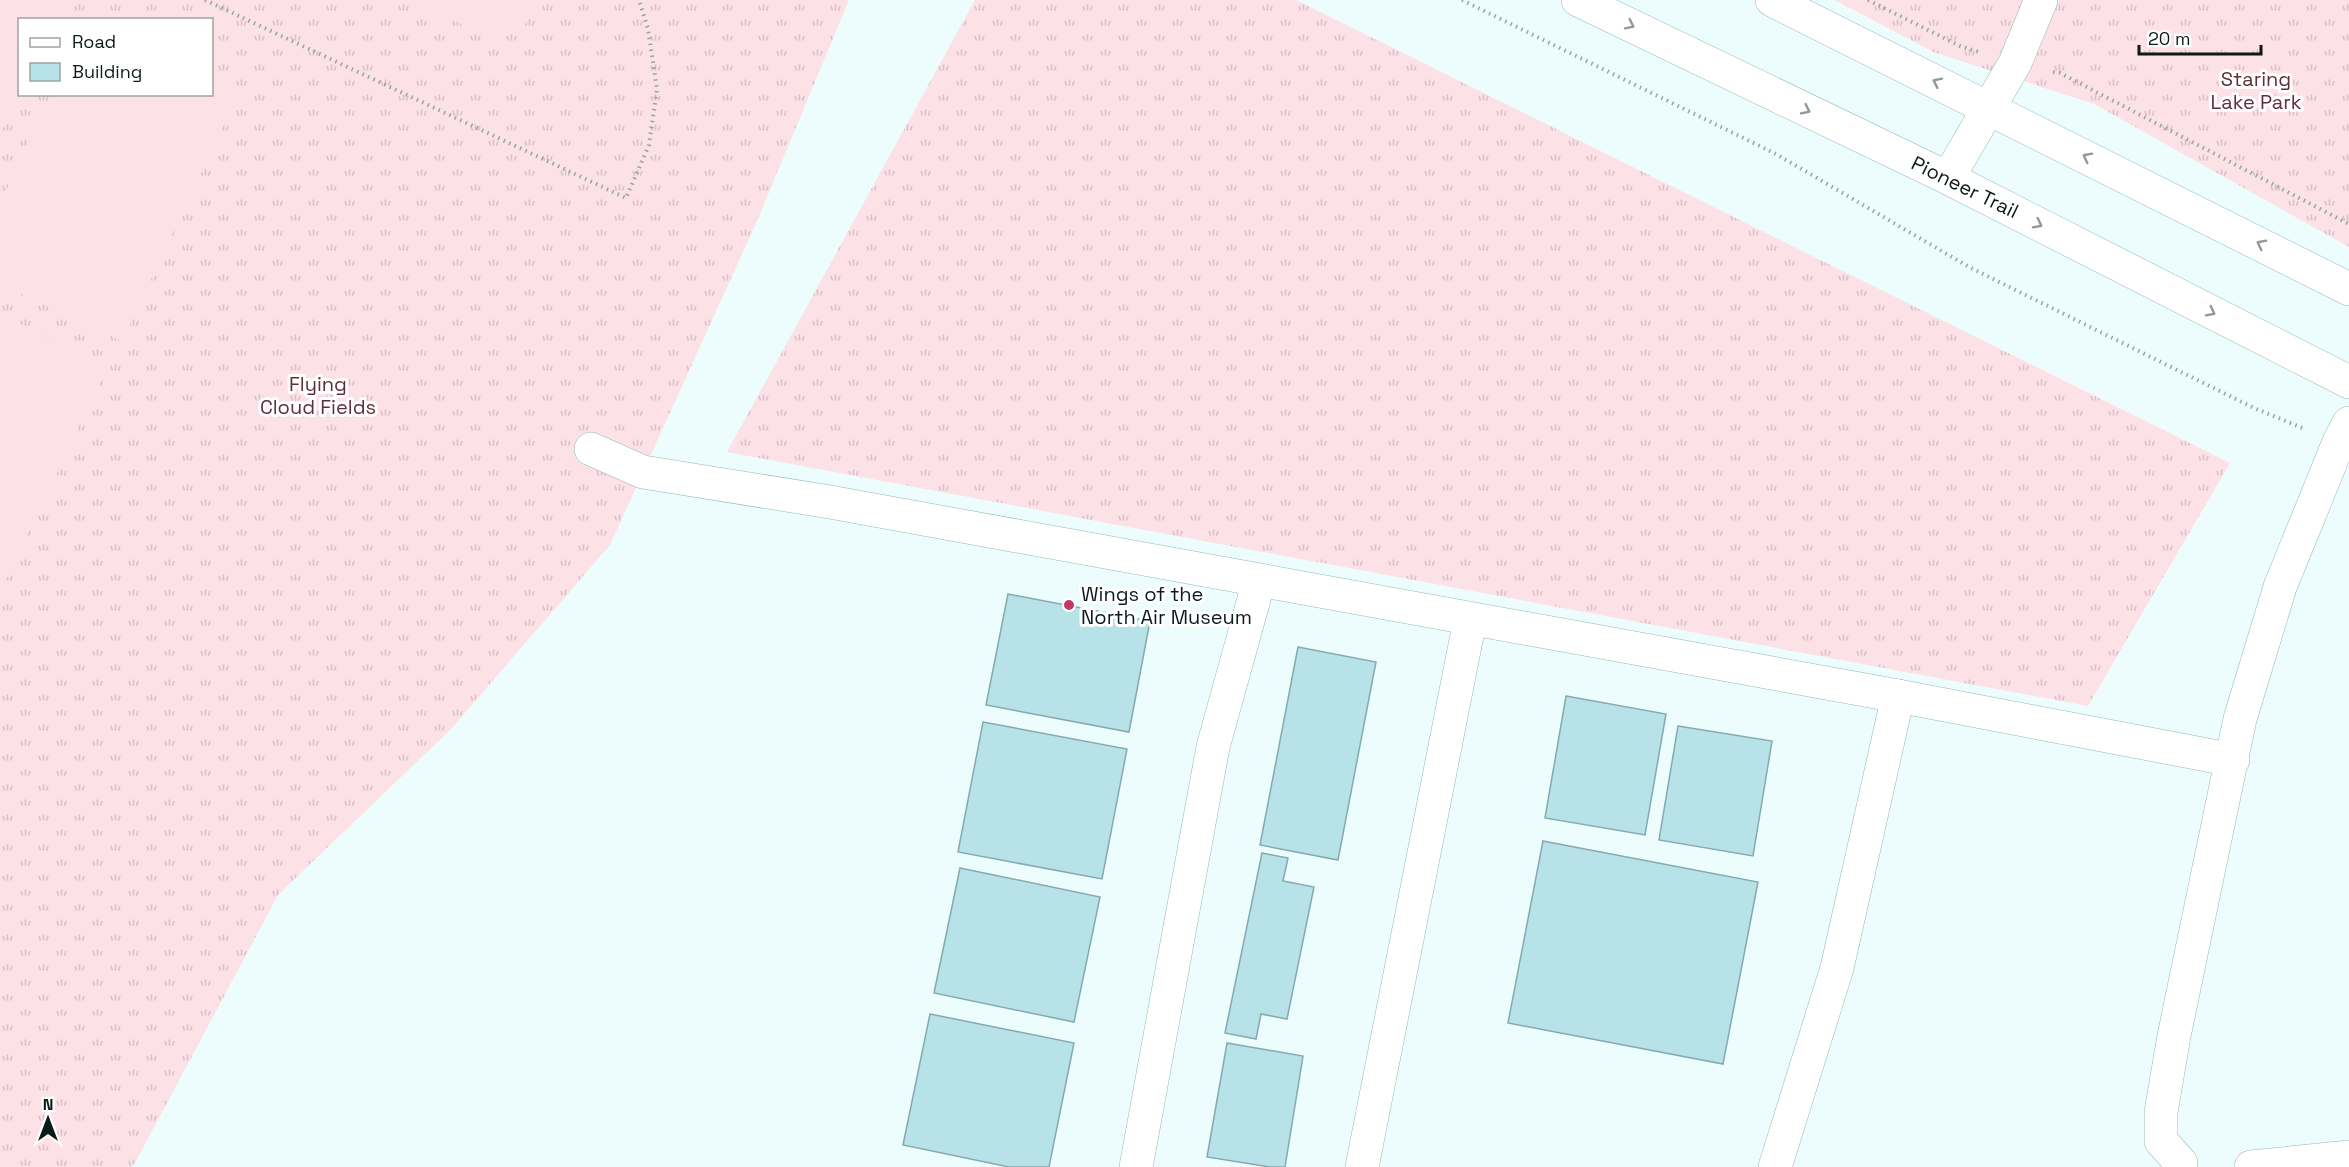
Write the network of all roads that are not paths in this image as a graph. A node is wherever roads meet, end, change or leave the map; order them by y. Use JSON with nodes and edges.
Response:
{"nodes":[{"id":1,"x":1578,"y":0,"type":"edge"},
{"id":2,"x":1772,"y":0,"type":"edge"},
{"id":3,"x":2042,"y":0,"type":"edge"},
{"id":4,"x":1989,"y":108,"type":"junction"},
{"id":5,"x":1948,"y":178,"type":"junction"},
{"id":6,"x":2349,"y":289,"type":"edge"},
{"id":7,"x":2349,"y":382,"type":"edge"},
{"id":8,"x":2344,"y":433,"type":"edge"},
{"id":9,"x":591,"y":448,"type":"dead end"},
{"id":10,"x":1259,"y":581,"type":"junction"},
{"id":11,"x":1470,"y":620,"type":"junction"},
{"id":12,"x":1898,"y":696,"type":"junction"},
{"id":13,"x":2233,"y":760,"type":"junction"},
{"id":14,"x":2349,"y":1157,"type":"edge"},
{"id":15,"x":2180,"y":1166,"type":"edge"},
{"id":16,"x":1136,"y":1167,"type":"edge"},
{"id":17,"x":1362,"y":1167,"type":"edge"},
{"id":18,"x":1775,"y":1167,"type":"edge"},
{"id":19,"x":2251,"y":1167,"type":"edge"}],
"edges":[{"from":1,"to":5,"type":"main road","name":"Pioneer Trail","one_way":true},
{"from":4,"to":2,"type":"main road","one_way":true},
{"from":3,"to":4,"type":"main road"},
{"from":4,"to":5,"type":"main road"},
{"from":6,"to":4,"type":"main road","one_way":true},
{"from":5,"to":7,"type":"main road","name":"Pioneer Trail","one_way":true},
{"from":8,"to":13,"type":"main road"},
{"from":9,"to":10,"type":"main road"},
{"from":10,"to":11,"type":"main road"},
{"from":10,"to":16,"type":"main road"},
{"from":11,"to":12,"type":"main road"},
{"from":11,"to":17,"type":"main road"},
{"from":12,"to":13,"type":"main road"},
{"from":12,"to":18,"type":"main road"},
{"from":13,"to":15,"type":"main road"},
{"from":14,"to":19,"type":"main road"}]}
